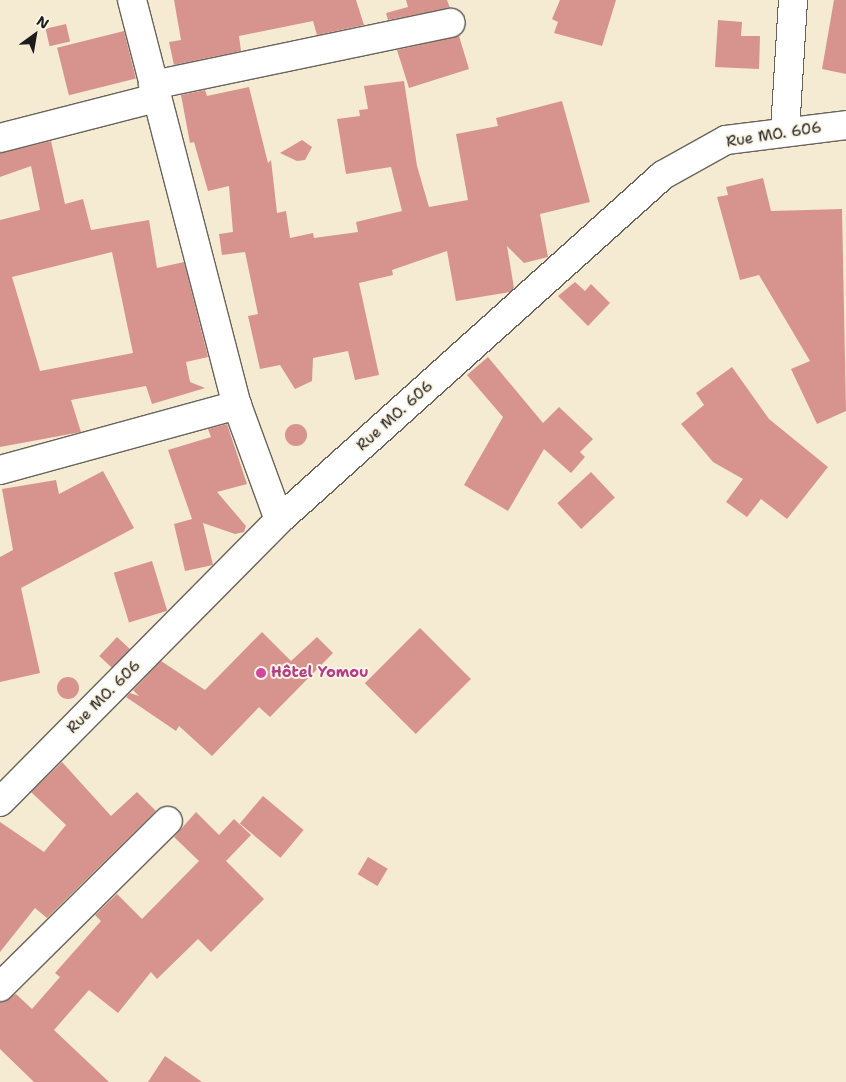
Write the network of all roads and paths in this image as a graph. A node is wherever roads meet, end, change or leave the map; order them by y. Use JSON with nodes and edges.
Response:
{"nodes":[{"id":1,"x":132,"y":0,"type":"edge"},
{"id":2,"x":793,"y":0,"type":"edge"},
{"id":3,"x":450,"y":23,"type":"dead end"},
{"id":4,"x":155,"y":92,"type":"junction"},
{"id":5,"x":846,"y":125,"type":"edge"},
{"id":6,"x":785,"y":131,"type":"junction"},
{"id":7,"x":0,"y":138,"type":"edge"},
{"id":8,"x":237,"y":405,"type":"junction"},
{"id":9,"x":0,"y":470,"type":"edge"},
{"id":10,"x":279,"y":520,"type":"junction"},
{"id":11,"x":0,"y":802,"type":"edge"},
{"id":12,"x":168,"y":821,"type":"dead end"},
{"id":13,"x":0,"y":987,"type":"edge"}],
"edges":[{"from":1,"to":4,"type":"street"},
{"from":2,"to":6,"type":"street"},
{"from":3,"to":4,"type":"street"},
{"from":4,"to":7,"type":"street"},
{"from":4,"to":8,"type":"street"},
{"from":5,"to":6,"type":"street","name":"Rue MO. 606"},
{"from":6,"to":10,"type":"street","name":"Rue MO. 606"},
{"from":8,"to":9,"type":"street"},
{"from":8,"to":10,"type":"street"},
{"from":10,"to":11,"type":"street","name":"Rue MO. 606"},
{"from":12,"to":13,"type":"street"}]}
